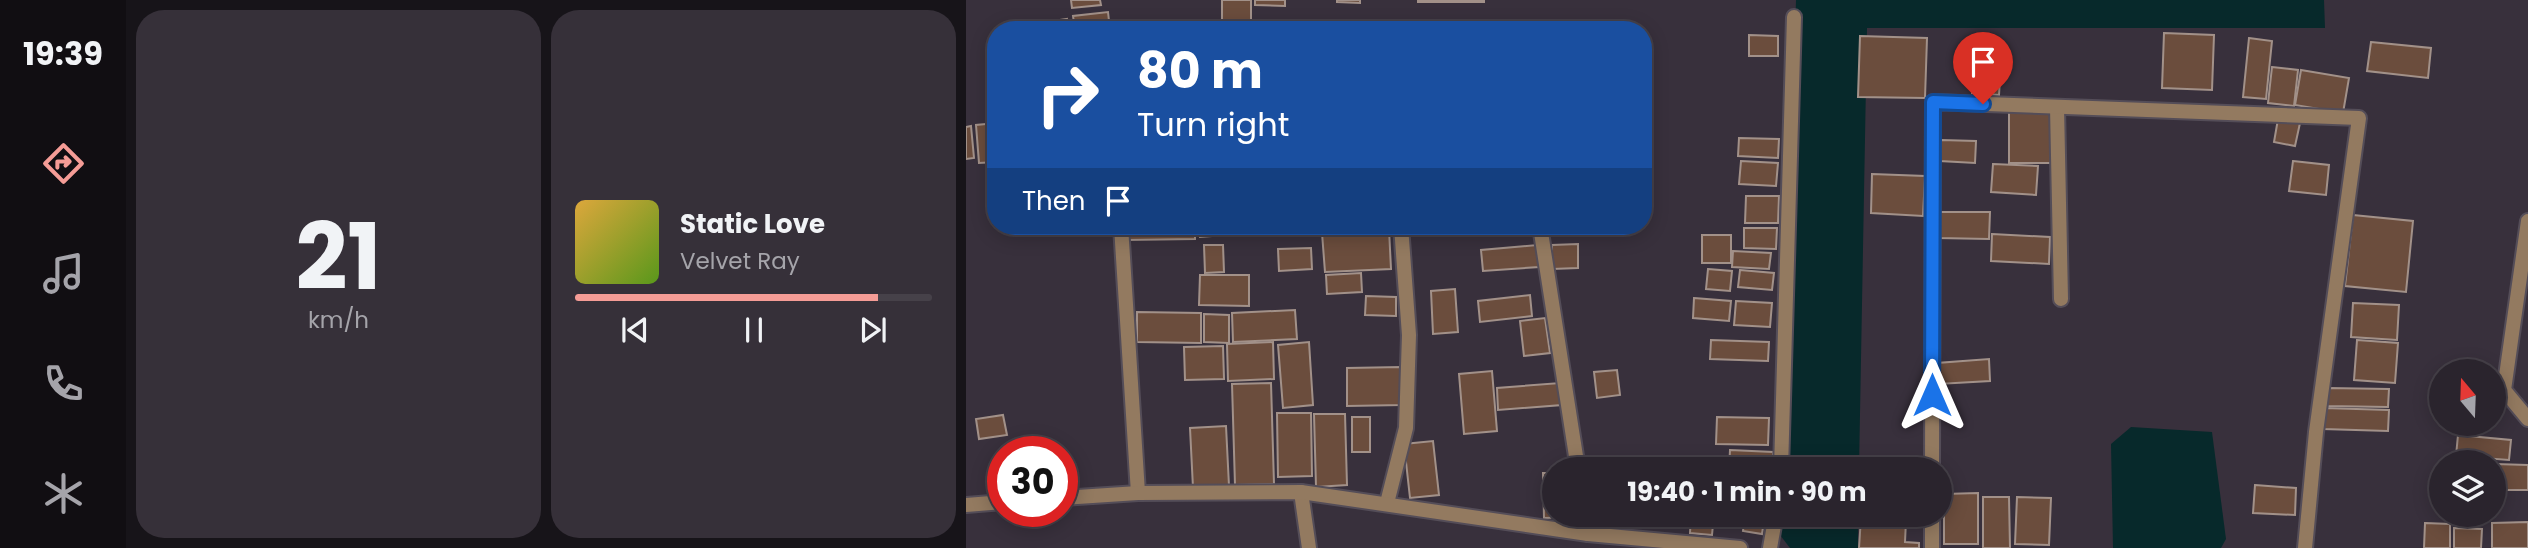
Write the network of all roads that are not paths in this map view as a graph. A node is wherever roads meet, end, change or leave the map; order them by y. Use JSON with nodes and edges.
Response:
{"nodes":[{"id":1,"x":1794,"y":17,"type":"dead end"},
{"id":2,"x":2057,"y":107,"type":"junction"},
{"id":3,"x":2528,"y":221,"type":"edge"},
{"id":4,"x":1122,"y":235,"type":"edge"},
{"id":5,"x":1402,"y":235,"type":"edge"},
{"id":6,"x":1541,"y":235,"type":"edge"},
{"id":7,"x":2061,"y":299,"type":"dead end"},
{"id":8,"x":2528,"y":419,"type":"edge"},
{"id":9,"x":1576,"y":457,"type":"edge"},
{"id":10,"x":1781,"y":457,"type":"edge"},
{"id":11,"x":1932,"y":457,"type":"edge"},
{"id":12,"x":1301,"y":492,"type":"junction"},
{"id":13,"x":1138,"y":493,"type":"junction"},
{"id":14,"x":1078,"y":497,"type":"edge"},
{"id":15,"x":987,"y":503,"type":"edge"},
{"id":16,"x":1388,"y":503,"type":"junction"},
{"id":17,"x":966,"y":505,"type":"edge"},
{"id":18,"x":1587,"y":527,"type":"edge"},
{"id":19,"x":1774,"y":527,"type":"edge"},
{"id":20,"x":1932,"y":527,"type":"edge"},
{"id":21,"x":1588,"y":534,"type":"junction"},
{"id":22,"x":1309,"y":548,"type":"edge"},
{"id":23,"x":1740,"y":548,"type":"edge"},
{"id":24,"x":1770,"y":548,"type":"edge"},
{"id":25,"x":1932,"y":548,"type":"edge"},
{"id":26,"x":2305,"y":548,"type":"edge"}],
"edges":[{"from":1,"to":10,"type":"street"},
{"from":2,"to":7,"type":"street"},
{"from":2,"to":11,"type":"street"},
{"from":2,"to":26,"type":"street"},
{"from":3,"to":8,"type":"street"},
{"from":4,"to":13,"type":"street"},
{"from":5,"to":16,"type":"street"},
{"from":6,"to":9,"type":"street"},
{"from":12,"to":13,"type":"street"},
{"from":12,"to":16,"type":"street"},
{"from":12,"to":22,"type":"street"},
{"from":13,"to":14,"type":"street"},
{"from":15,"to":17,"type":"street"},
{"from":16,"to":21,"type":"street"},
{"from":18,"to":21,"type":"street"},
{"from":19,"to":24,"type":"street"},
{"from":20,"to":25,"type":"street"},
{"from":21,"to":23,"type":"street"}]}
